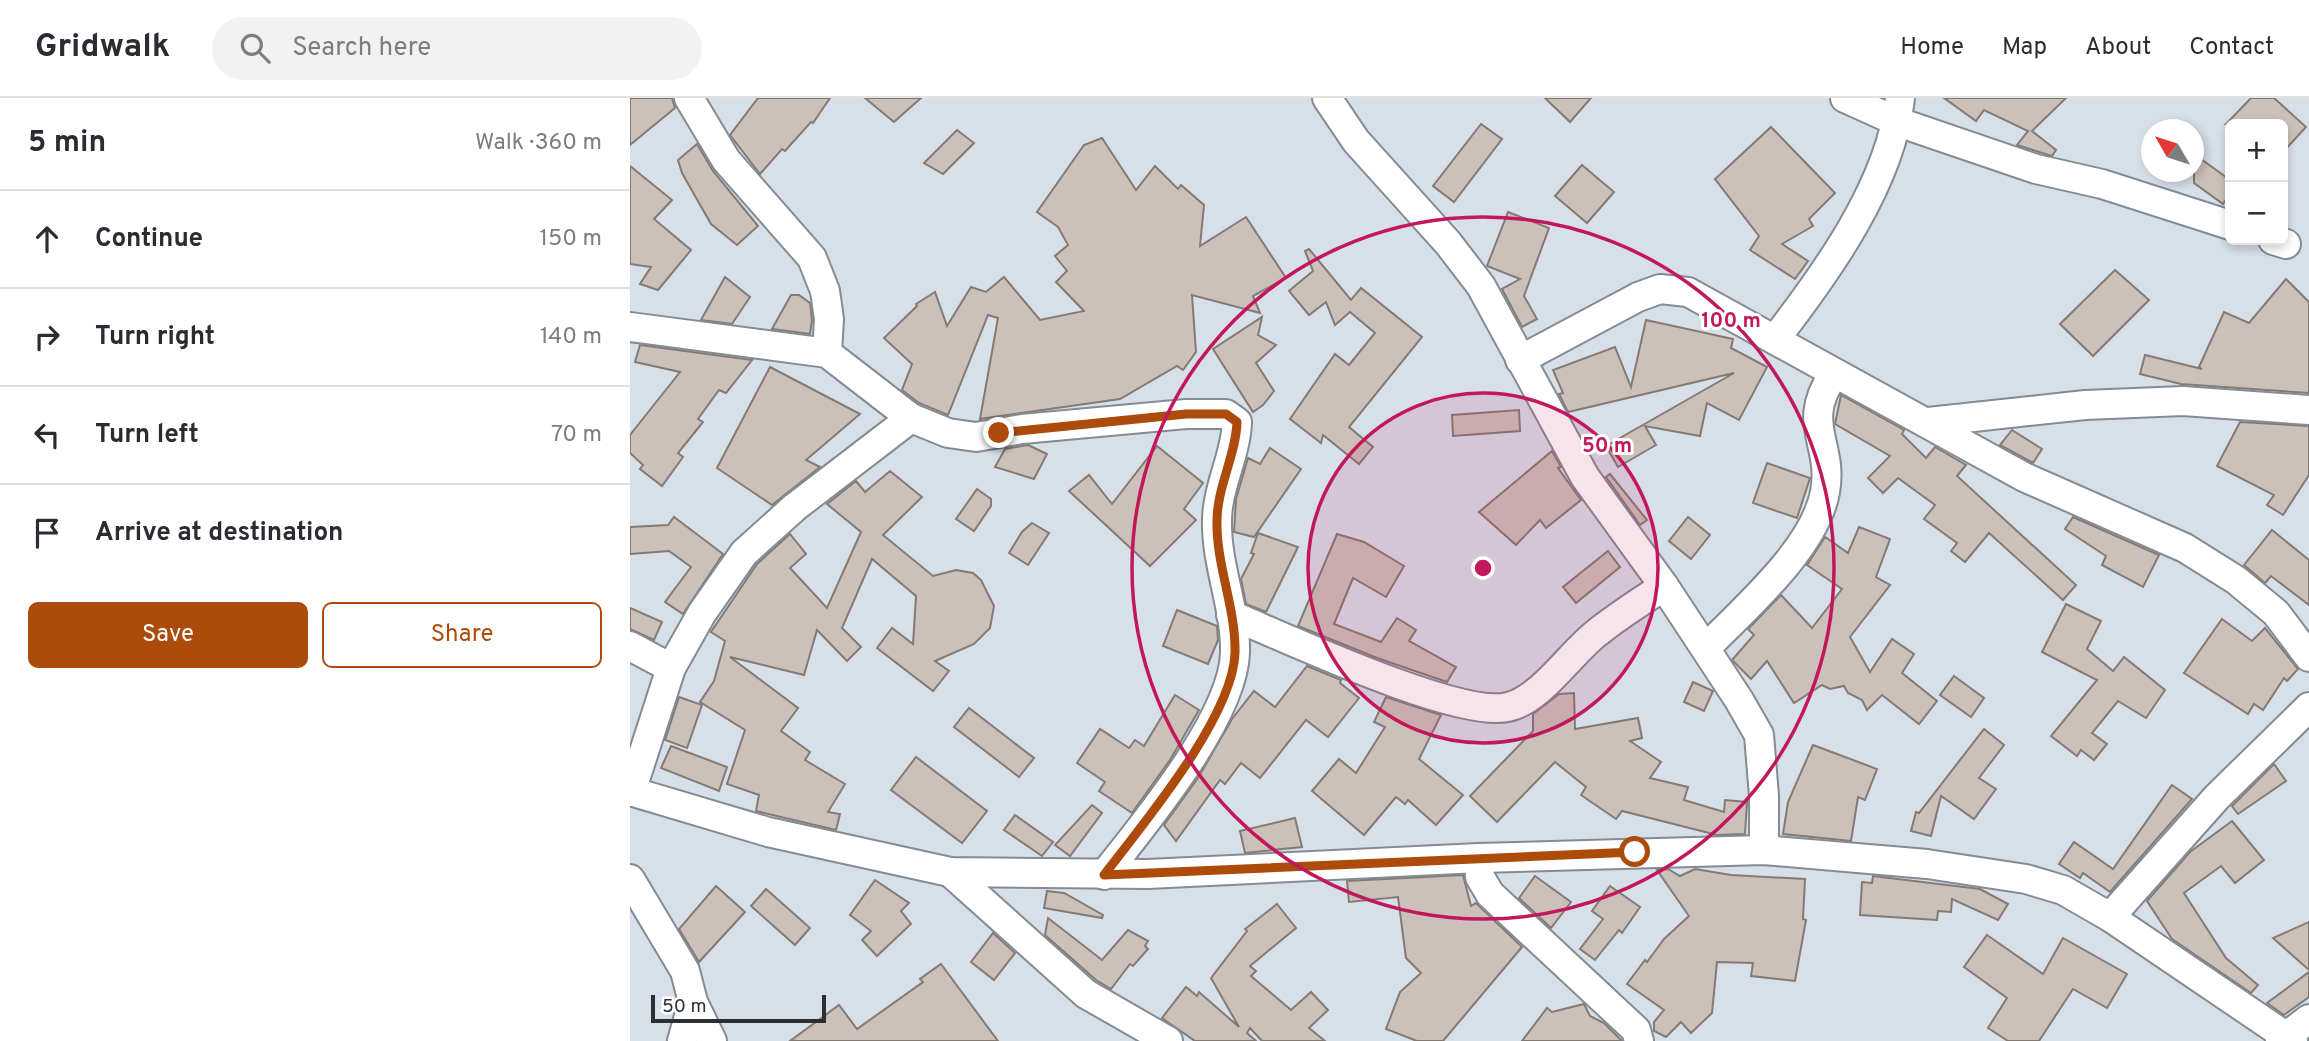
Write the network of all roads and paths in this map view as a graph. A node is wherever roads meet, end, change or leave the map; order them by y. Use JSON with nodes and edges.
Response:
{"nodes":[{"id":1,"x":689,"y":98,"type":"edge"},
{"id":2,"x":1327,"y":98,"type":"edge"},
{"id":3,"x":1845,"y":98,"type":"edge"},
{"id":4,"x":1899,"y":110,"type":"edge"},
{"id":5,"x":2225,"y":223,"type":"edge"},
{"id":6,"x":630,"y":327,"type":"edge"},
{"id":7,"x":1776,"y":338,"type":"junction"},
{"id":8,"x":827,"y":353,"type":"junction"},
{"id":9,"x":1520,"y":360,"type":"junction"},
{"id":10,"x":1834,"y":374,"type":"junction"},
{"id":11,"x":2309,"y":410,"type":"edge"},
{"id":12,"x":911,"y":418,"type":"junction"},
{"id":13,"x":1928,"y":422,"type":"junction"},
{"id":14,"x":1664,"y":586,"type":"junction"},
{"id":15,"x":1231,"y":615,"type":"junction"},
{"id":16,"x":630,"y":646,"type":"edge"},
{"id":17,"x":1706,"y":648,"type":"junction"},
{"id":18,"x":2309,"y":657,"type":"edge"},
{"id":19,"x":671,"y":668,"type":"junction"},
{"id":20,"x":2309,"y":707,"type":"edge"},
{"id":21,"x":630,"y":791,"type":"edge"},
{"id":22,"x":1764,"y":850,"type":"junction"},
{"id":23,"x":1479,"y":858,"type":"junction"},
{"id":24,"x":950,"y":872,"type":"junction"},
{"id":25,"x":1104,"y":875,"type":"junction"},
{"id":26,"x":630,"y":879,"type":"edge"},
{"id":27,"x":2110,"y":917,"type":"junction"},
{"id":28,"x":693,"y":1002,"type":"junction"},
{"id":29,"x":2309,"y":1019,"type":"edge"},
{"id":30,"x":2286,"y":1039,"type":"edge"},
{"id":31,"x":682,"y":1041,"type":"edge"},
{"id":32,"x":712,"y":1041,"type":"edge"},
{"id":33,"x":1168,"y":1041,"type":"edge"},
{"id":34,"x":1639,"y":1041,"type":"edge"}],
"edges":[{"from":1,"to":8,"type":"street"},
{"from":2,"to":9,"type":"street"},
{"from":3,"to":4,"type":"street"},
{"from":4,"to":5,"type":"street"},
{"from":4,"to":7,"type":"street"},
{"from":6,"to":8,"type":"street"},
{"from":7,"to":9,"type":"street"},
{"from":7,"to":10,"type":"street"},
{"from":8,"to":12,"type":"street"},
{"from":9,"to":14,"type":"street"},
{"from":10,"to":13,"type":"street"},
{"from":10,"to":17,"type":"street"},
{"from":11,"to":13,"type":"street"},
{"from":12,"to":15,"type":"street"},
{"from":12,"to":19,"type":"street"},
{"from":13,"to":18,"type":"street"},
{"from":14,"to":15,"type":"street"},
{"from":14,"to":17,"type":"street"},
{"from":15,"to":25,"type":"street"},
{"from":16,"to":19,"type":"street"},
{"from":17,"to":22,"type":"street"},
{"from":19,"to":21,"type":"street"},
{"from":20,"to":27,"type":"street"},
{"from":21,"to":24,"type":"street"},
{"from":22,"to":23,"type":"street"},
{"from":22,"to":27,"type":"street"},
{"from":23,"to":25,"type":"street"},
{"from":23,"to":34,"type":"street"},
{"from":24,"to":25,"type":"street"},
{"from":24,"to":33,"type":"street"},
{"from":26,"to":28,"type":"street"},
{"from":27,"to":30,"type":"street"},
{"from":28,"to":31,"type":"street"},
{"from":28,"to":32,"type":"street"},
{"from":29,"to":30,"type":"street"}]}
